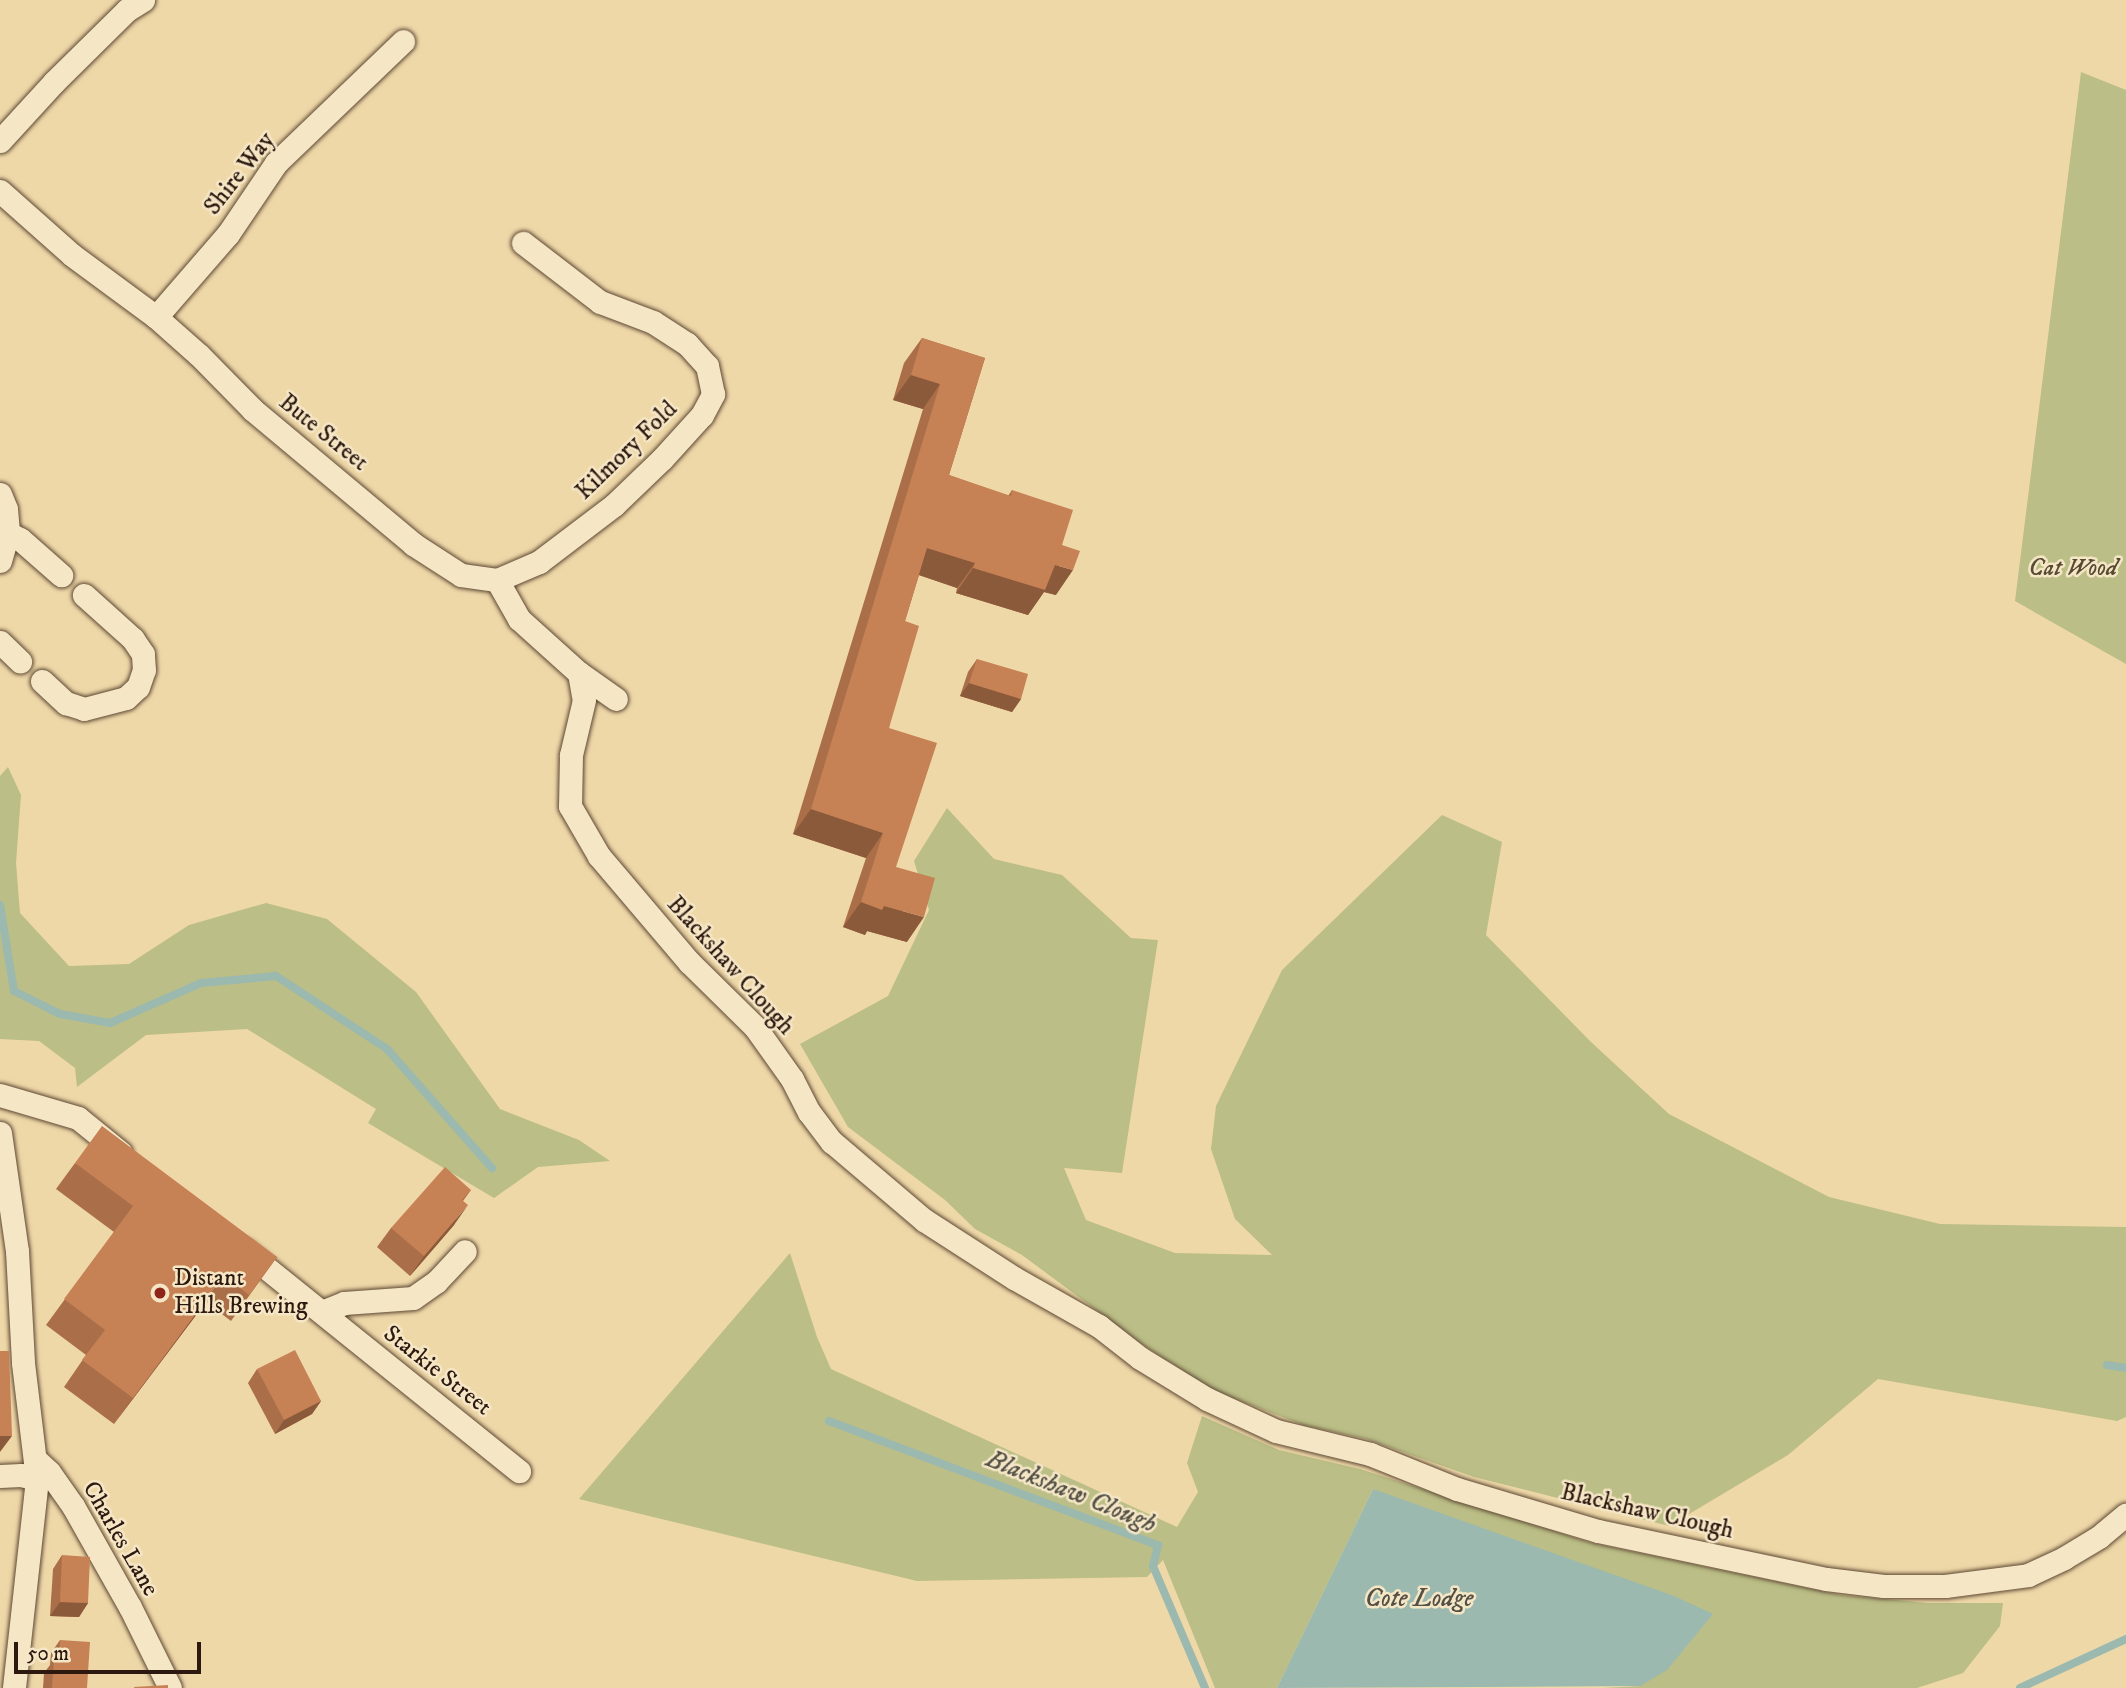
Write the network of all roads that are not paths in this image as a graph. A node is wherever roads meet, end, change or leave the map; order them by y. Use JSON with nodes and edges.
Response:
{"nodes":[{"id":1,"x":143,"y":0,"type":"edge"},
{"id":2,"x":403,"y":41,"type":"dead end"},
{"id":3,"x":0,"y":141,"type":"edge"},
{"id":4,"x":0,"y":191,"type":"edge"},
{"id":5,"x":523,"y":243,"type":"dead end"},
{"id":6,"x":156,"y":317,"type":"junction"},
{"id":7,"x":0,"y":494,"type":"edge"},
{"id":8,"x":8,"y":533,"type":"junction"},
{"id":9,"x":0,"y":561,"type":"edge"},
{"id":10,"x":61,"y":575,"type":"dead end"},
{"id":11,"x":497,"y":580,"type":"junction"},
{"id":12,"x":84,"y":595,"type":"dead end"},
{"id":13,"x":0,"y":642,"type":"edge"},
{"id":14,"x":20,"y":661,"type":"dead end"},
{"id":15,"x":579,"y":673,"type":"junction"},
{"id":16,"x":43,"y":681,"type":"dead end"},
{"id":17,"x":615,"y":699,"type":"dead end"},
{"id":18,"x":0,"y":1095,"type":"edge"},
{"id":19,"x":0,"y":1133,"type":"edge"},
{"id":20,"x":139,"y":1167,"type":"edge"},
{"id":21,"x":230,"y":1240,"type":"edge"},
{"id":22,"x":8,"y":1251,"type":"edge"},
{"id":23,"x":465,"y":1251,"type":"dead end"},
{"id":24,"x":322,"y":1312,"type":"junction"},
{"id":25,"x":36,"y":1470,"type":"junction"},
{"id":26,"x":519,"y":1471,"type":"dead end"},
{"id":27,"x":0,"y":1476,"type":"edge"},
{"id":28,"x":2126,"y":1514,"type":"edge"},
{"id":29,"x":14,"y":1688,"type":"edge"},
{"id":30,"x":170,"y":1688,"type":"edge"}],
"edges":[{"from":1,"to":3,"type":"street"},
{"from":2,"to":6,"type":"street","name":"Shire Way"},
{"from":4,"to":6,"type":"street","name":"Bute Street"},
{"from":5,"to":11,"type":"street","name":"Kilmory Fold"},
{"from":6,"to":11,"type":"street","name":"Bute Street"},
{"from":7,"to":8,"type":"street"},
{"from":8,"to":9,"type":"street"},
{"from":8,"to":10,"type":"street"},
{"from":11,"to":15,"type":"street"},
{"from":12,"to":16,"type":"street"},
{"from":13,"to":14,"type":"street"},
{"from":15,"to":17,"type":"street"},
{"from":15,"to":28,"type":"street","name":"Blackshaw Clough"},
{"from":18,"to":20,"type":"street"},
{"from":19,"to":22,"type":"street"},
{"from":21,"to":24,"type":"street","name":"Starkie Street"},
{"from":22,"to":25,"type":"street"},
{"from":23,"to":24,"type":"street"},
{"from":24,"to":26,"type":"street","name":"Starkie Street"},
{"from":25,"to":27,"type":"street"},
{"from":25,"to":29,"type":"street"},
{"from":25,"to":30,"type":"street","name":"Charles Lane"}]}
